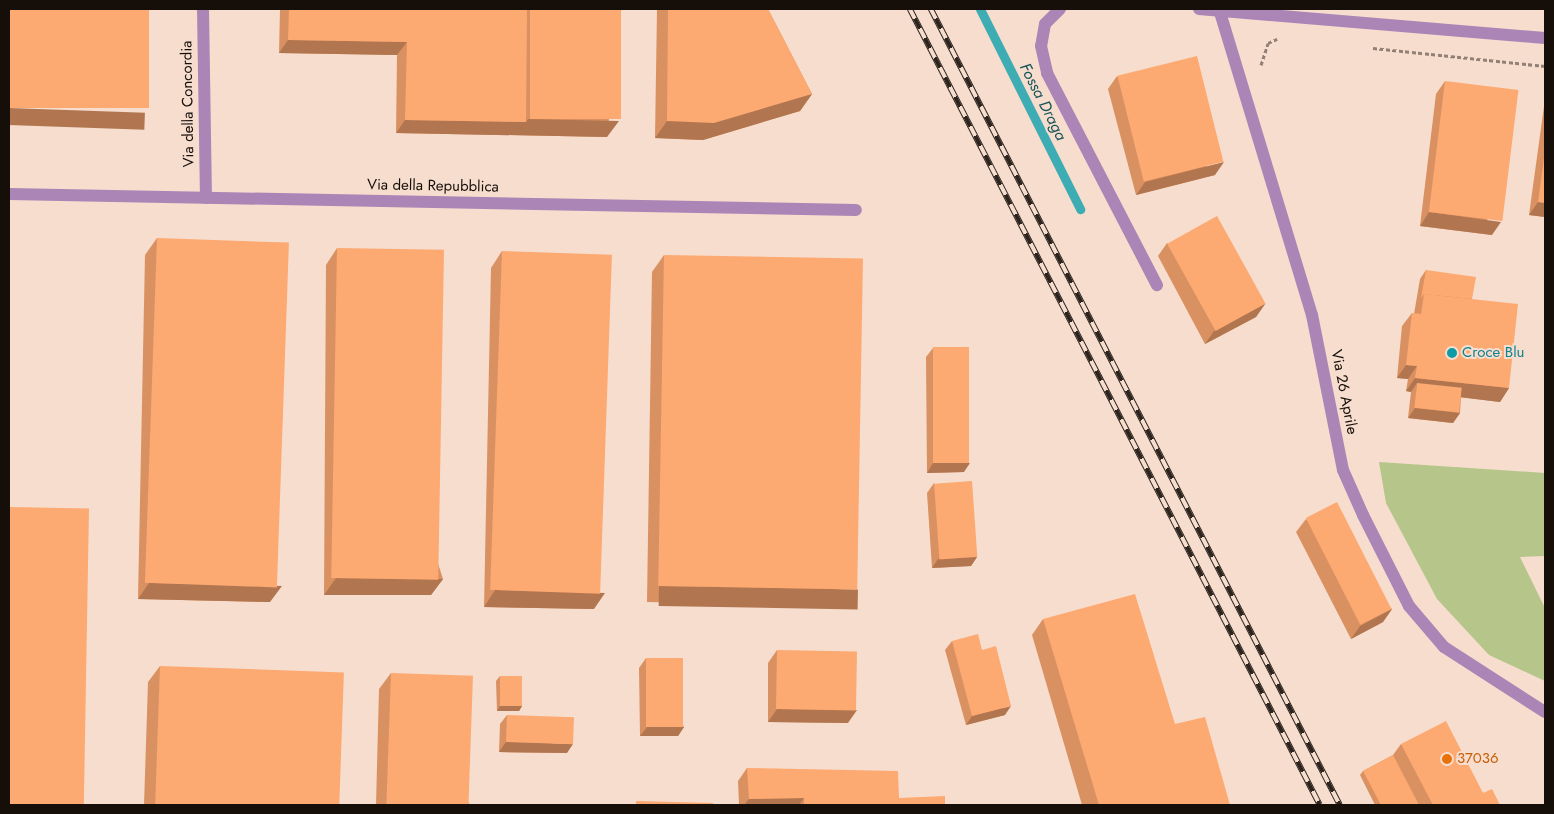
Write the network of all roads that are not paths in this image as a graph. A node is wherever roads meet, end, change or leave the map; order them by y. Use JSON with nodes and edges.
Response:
{"nodes":[{"id":1,"x":203,"y":9,"type":"edge"},
{"id":2,"x":1060,"y":9,"type":"edge"},
{"id":3,"x":1199,"y":9,"type":"edge"},
{"id":4,"x":1219,"y":10,"type":"edge"},
{"id":5,"x":1545,"y":38,"type":"edge"},
{"id":6,"x":9,"y":194,"type":"edge"},
{"id":7,"x":206,"y":198,"type":"junction"},
{"id":8,"x":856,"y":210,"type":"dead end"},
{"id":9,"x":1157,"y":285,"type":"dead end"},
{"id":10,"x":1545,"y":712,"type":"edge"}],
"edges":[{"from":1,"to":7,"type":"street","name":"Via della Concordia"},
{"from":2,"to":9,"type":"street"},
{"from":3,"to":4,"type":"street"},
{"from":4,"to":5,"type":"street"},
{"from":4,"to":10,"type":"street","name":"Via 26 Aprile"},
{"from":6,"to":7,"type":"street","name":"Via della Repubblica"},
{"from":7,"to":8,"type":"street","name":"Via della Repubblica"}]}
